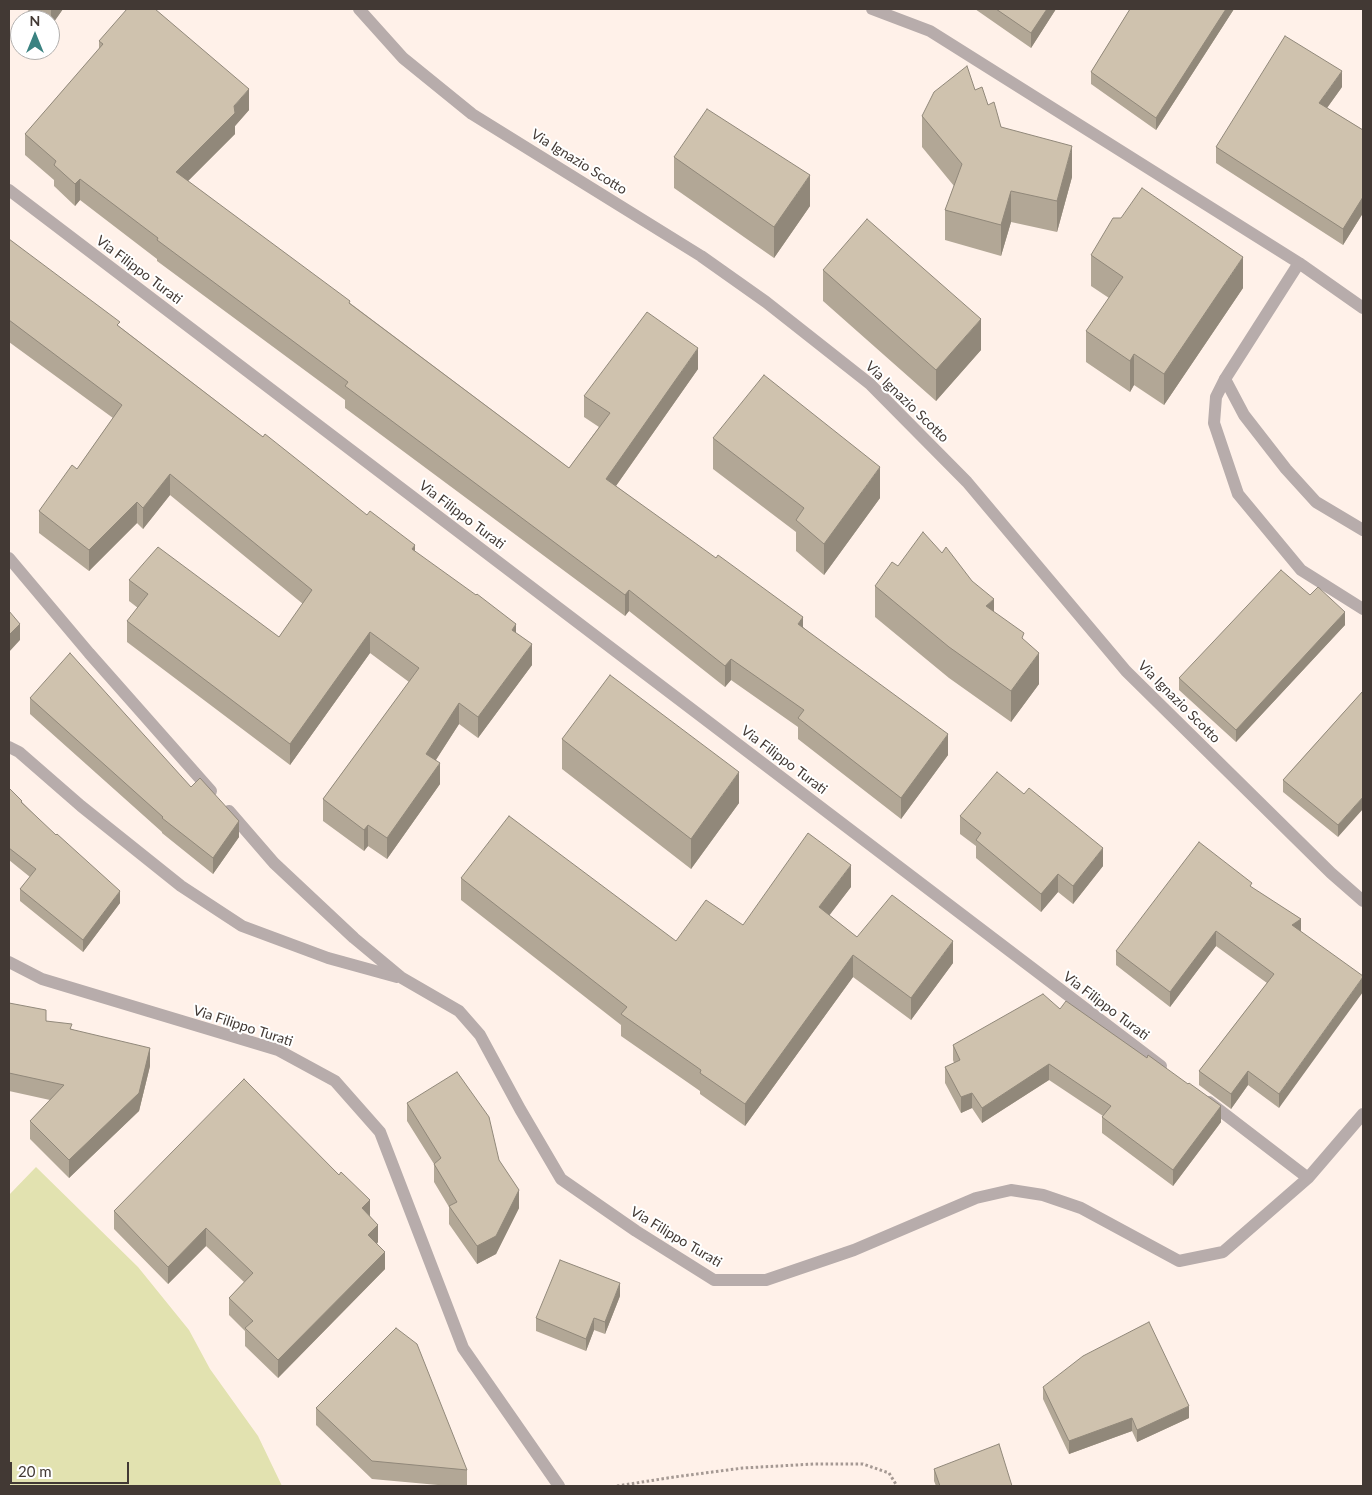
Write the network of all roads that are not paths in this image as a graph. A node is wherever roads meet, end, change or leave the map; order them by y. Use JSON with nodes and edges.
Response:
{"nodes":[{"id":1,"x":359,"y":9,"type":"edge"},
{"id":2,"x":872,"y":9,"type":"edge"},
{"id":3,"x":9,"y":190,"type":"edge"},
{"id":4,"x":1299,"y":263,"type":"junction"},
{"id":5,"x":1363,"y":308,"type":"edge"},
{"id":6,"x":1224,"y":378,"type":"junction"},
{"id":7,"x":1363,"y":530,"type":"edge"},
{"id":8,"x":9,"y":558,"type":"edge"},
{"id":9,"x":1363,"y":609,"type":"edge"},
{"id":10,"x":9,"y":747,"type":"edge"},
{"id":11,"x":1363,"y":901,"type":"edge"},
{"id":12,"x":9,"y":962,"type":"edge"},
{"id":13,"x":402,"y":978,"type":"junction"},
{"id":14,"x":1174,"y":1076,"type":"edge"},
{"id":15,"x":1197,"y":1094,"type":"edge"},
{"id":16,"x":1363,"y":1114,"type":"edge"},
{"id":17,"x":1308,"y":1178,"type":"junction"},
{"id":18,"x":559,"y":1486,"type":"edge"}],
"edges":[{"from":1,"to":11,"type":"street","name":"Via Ignazio Scotto"},
{"from":2,"to":4,"type":"street"},
{"from":3,"to":14,"type":"street","name":"Via Filippo Turati"},
{"from":4,"to":5,"type":"street"},
{"from":4,"to":6,"type":"street"},
{"from":6,"to":7,"type":"street"},
{"from":6,"to":9,"type":"street"},
{"from":8,"to":13,"type":"street","name":"Via Filippo Turati"},
{"from":10,"to":13,"type":"street","name":"Via Filippo Turati"},
{"from":12,"to":18,"type":"street","name":"Via Filippo Turati"},
{"from":13,"to":17,"type":"street","name":"Via Filippo Turati"},
{"from":15,"to":17,"type":"street"},
{"from":16,"to":17,"type":"street"}]}
